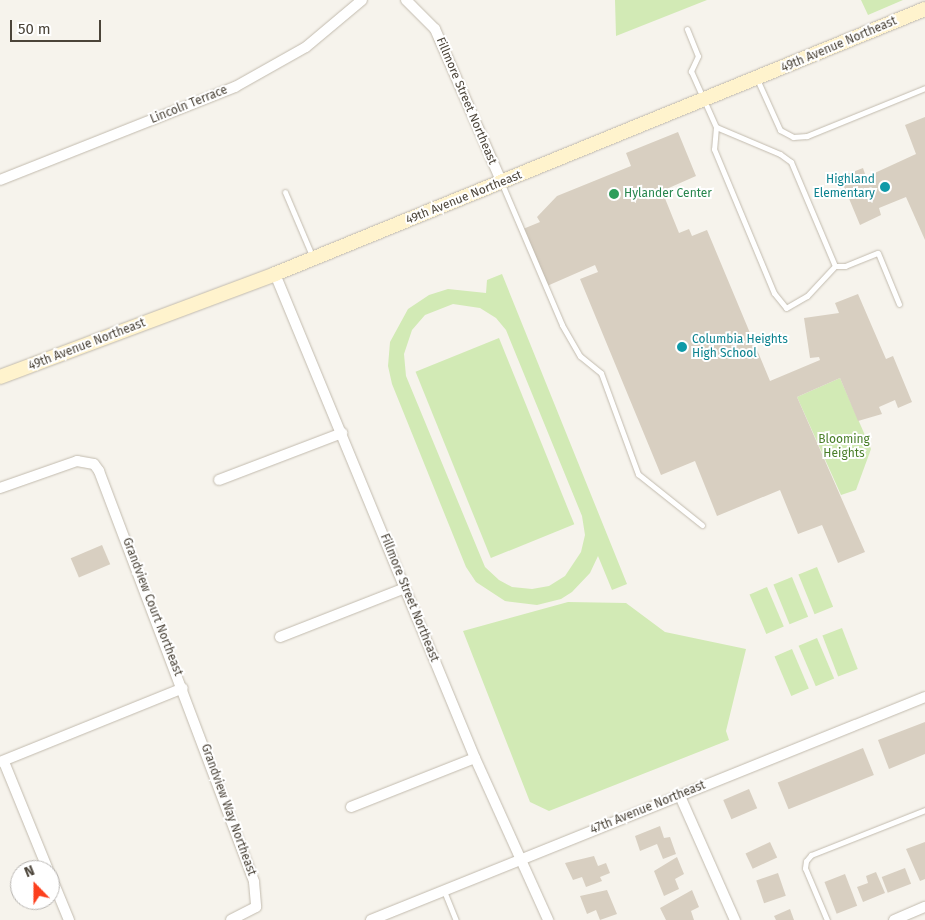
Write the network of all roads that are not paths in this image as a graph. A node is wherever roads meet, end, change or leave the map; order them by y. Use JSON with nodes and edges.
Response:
{"nodes":[{"id":1,"x":362,"y":0,"type":"edge"},
{"id":2,"x":406,"y":0,"type":"edge"},
{"id":3,"x":925,"y":9,"type":"edge"},
{"id":4,"x":687,"y":29,"type":"dead end"},
{"id":5,"x":757,"y":79,"type":"junction"},
{"id":6,"x":925,"y":88,"type":"edge"},
{"id":7,"x":704,"y":101,"type":"junction"},
{"id":8,"x":716,"y":127,"type":"junction"},
{"id":9,"x":0,"y":180,"type":"edge"},
{"id":10,"x":502,"y":183,"type":"junction"},
{"id":11,"x":285,"y":192,"type":"dead end"},
{"id":12,"x":314,"y":258,"type":"junction"},
{"id":13,"x":836,"y":266,"type":"junction"},
{"id":14,"x":274,"y":274,"type":"junction"},
{"id":15,"x":899,"y":304,"type":"dead end"},
{"id":16,"x":0,"y":377,"type":"edge"},
{"id":17,"x":342,"y":433,"type":"junction"},
{"id":18,"x":219,"y":480,"type":"dead end"},
{"id":19,"x":0,"y":488,"type":"edge"},
{"id":20,"x":702,"y":525,"type":"dead end"},
{"id":21,"x":405,"y":588,"type":"junction"},
{"id":22,"x":280,"y":637,"type":"dead end"},
{"id":23,"x":183,"y":688,"type":"junction"},
{"id":24,"x":925,"y":697,"type":"edge"},
{"id":25,"x":475,"y":758,"type":"junction"},
{"id":26,"x":2,"y":762,"type":"edge"},
{"id":27,"x":680,"y":796,"type":"junction"},
{"id":28,"x":351,"y":807,"type":"dead end"},
{"id":29,"x":925,"y":810,"type":"edge"},
{"id":30,"x":522,"y":859,"type":"junction"},
{"id":31,"x":44,"y":860,"type":"edge"},
{"id":32,"x":444,"y":890,"type":"junction"},
{"id":33,"x":60,"y":898,"type":"edge"},
{"id":34,"x":925,"y":908,"type":"edge"},
{"id":35,"x":69,"y":920,"type":"edge"},
{"id":36,"x":231,"y":920,"type":"edge"},
{"id":37,"x":371,"y":920,"type":"edge"},
{"id":38,"x":456,"y":920,"type":"edge"},
{"id":39,"x":548,"y":920,"type":"edge"},
{"id":40,"x":735,"y":920,"type":"edge"},
{"id":41,"x":827,"y":920,"type":"edge"},
{"id":42,"x":894,"y":920,"type":"edge"}],
"edges":[{"from":1,"to":9,"type":"street","name":"Lincoln Terrace"},
{"from":2,"to":10,"type":"street","name":"Fillmore Street Northeast"},
{"from":3,"to":5,"type":"street","name":"49th Avenue Northeast"},
{"from":4,"to":7,"type":"lane"},
{"from":5,"to":6,"type":"lane"},
{"from":5,"to":7,"type":"street","name":"49th Avenue Northeast"},
{"from":7,"to":8,"type":"lane"},
{"from":7,"to":10,"type":"street","name":"49th Avenue Northeast"},
{"from":8,"to":13,"type":"lane"},
{"from":8,"to":13,"type":"lane"},
{"from":10,"to":12,"type":"street","name":"49th Avenue Northeast"},
{"from":10,"to":20,"type":"lane"},
{"from":11,"to":12,"type":"lane"},
{"from":12,"to":14,"type":"street","name":"49th Avenue Northeast"},
{"from":13,"to":15,"type":"lane"},
{"from":14,"to":16,"type":"street","name":"49th Avenue Northeast"},
{"from":14,"to":17,"type":"street","name":"Fillmore Street Northeast"},
{"from":17,"to":18,"type":"street"},
{"from":17,"to":21,"type":"street","name":"Fillmore Street Northeast"},
{"from":19,"to":23,"type":"street","name":"Grandview Court Northeast"},
{"from":21,"to":22,"type":"street"},
{"from":21,"to":25,"type":"street","name":"Fillmore Street Northeast"},
{"from":23,"to":26,"type":"street","name":"Grandview Court Northeast"},
{"from":23,"to":36,"type":"street","name":"Grandview Way Northeast"},
{"from":24,"to":27,"type":"street","name":"47th Avenue Northeast"},
{"from":25,"to":28,"type":"street"},
{"from":25,"to":30,"type":"street","name":"Fillmore Street Northeast"},
{"from":26,"to":31,"type":"street"},
{"from":27,"to":30,"type":"street","name":"47th Avenue Northeast"},
{"from":27,"to":40,"type":"street"},
{"from":29,"to":41,"type":"lane"},
{"from":30,"to":32,"type":"street","name":"47th Avenue Northeast"},
{"from":30,"to":39,"type":"street","name":"Fillmore Street Northeast"},
{"from":32,"to":37,"type":"street","name":"47th Avenue Northeast"},
{"from":32,"to":38,"type":"lane"},
{"from":33,"to":35,"type":"street"},
{"from":34,"to":42,"type":"street"}]}
